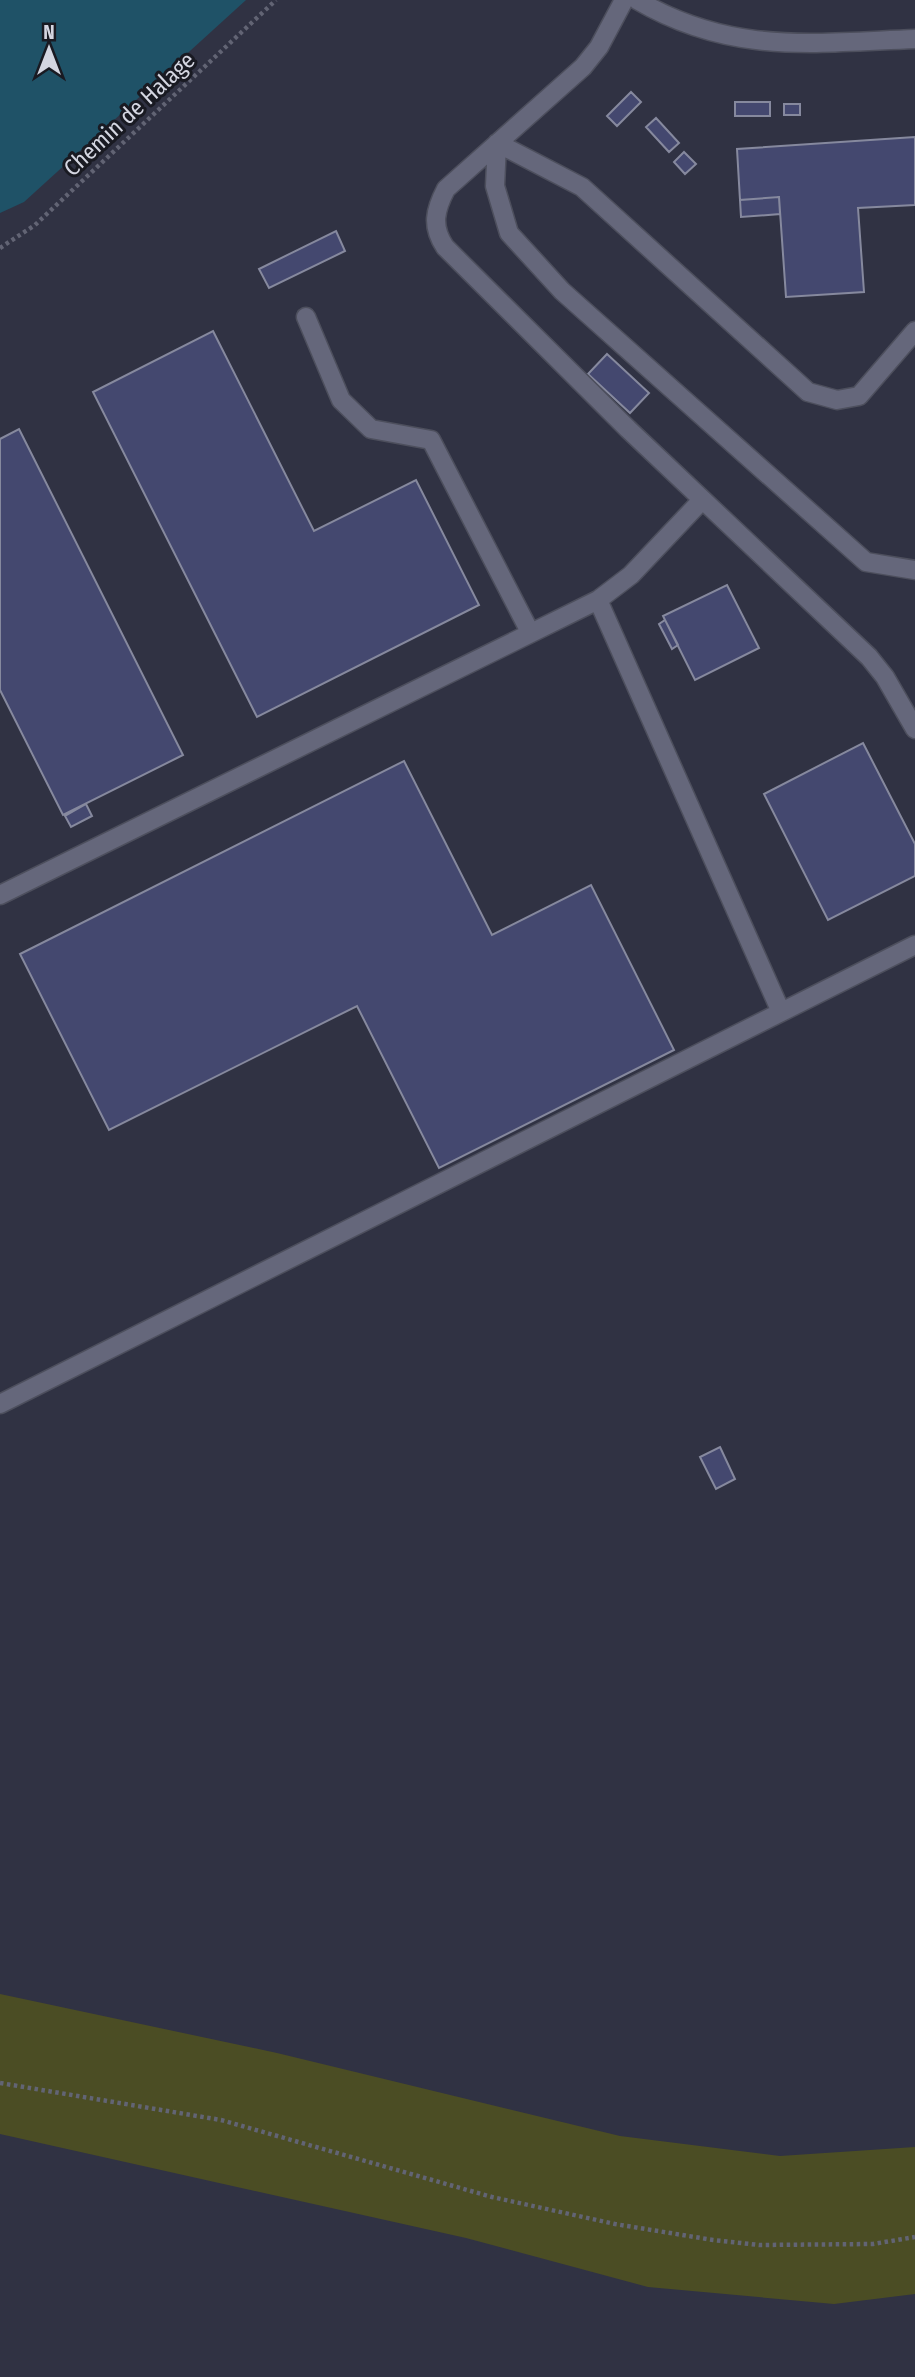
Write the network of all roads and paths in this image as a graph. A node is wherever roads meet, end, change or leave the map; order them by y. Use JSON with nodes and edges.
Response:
{"nodes":[{"id":1,"x":276,"y":0,"type":"edge"},
{"id":2,"x":624,"y":0,"type":"edge"},
{"id":3,"x":637,"y":0,"type":"edge"},
{"id":4,"x":915,"y":39,"type":"edge"},
{"id":5,"x":497,"y":143,"type":"junction"},
{"id":6,"x":0,"y":248,"type":"edge"},
{"id":7,"x":306,"y":317,"type":"dead end"},
{"id":8,"x":915,"y":331,"type":"edge"},
{"id":9,"x":702,"y":500,"type":"junction"},
{"id":10,"x":915,"y":570,"type":"edge"},
{"id":11,"x":597,"y":600,"type":"junction"},
{"id":12,"x":530,"y":632,"type":"junction"},
{"id":13,"x":915,"y":729,"type":"edge"},
{"id":14,"x":0,"y":895,"type":"edge"},
{"id":15,"x":915,"y":945,"type":"edge"},
{"id":16,"x":781,"y":1012,"type":"junction"},
{"id":17,"x":0,"y":1404,"type":"edge"},
{"id":18,"x":0,"y":2083,"type":"edge"},
{"id":19,"x":915,"y":2237,"type":"edge"}],
"edges":[{"from":1,"to":6,"type":"path","name":"Chemin de Halage"},
{"from":2,"to":5,"type":"street"},
{"from":3,"to":4,"type":"street"},
{"from":5,"to":8,"type":"street"},
{"from":5,"to":9,"type":"street"},
{"from":5,"to":10,"type":"street"},
{"from":7,"to":12,"type":"street"},
{"from":9,"to":11,"type":"street"},
{"from":9,"to":13,"type":"street"},
{"from":11,"to":12,"type":"street"},
{"from":11,"to":16,"type":"street"},
{"from":12,"to":14,"type":"street"},
{"from":15,"to":16,"type":"street"},
{"from":16,"to":17,"type":"street"},
{"from":18,"to":19,"type":"path"}]}
